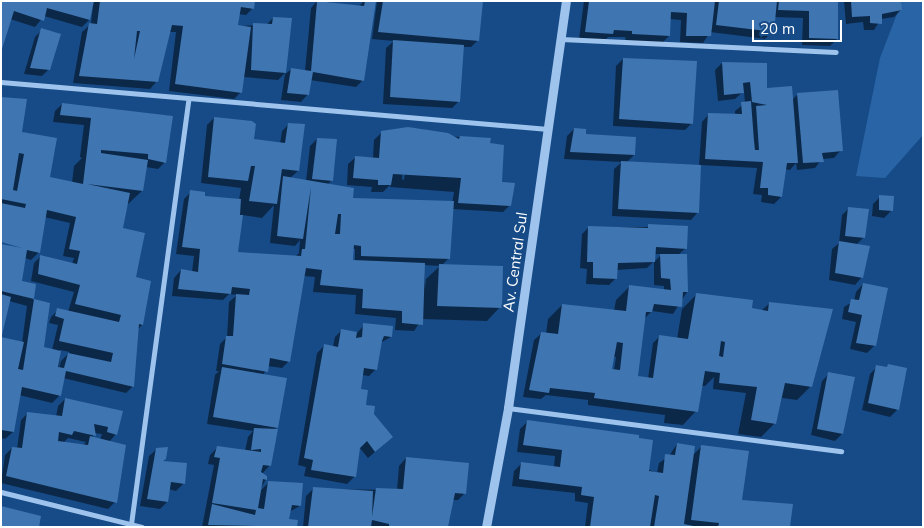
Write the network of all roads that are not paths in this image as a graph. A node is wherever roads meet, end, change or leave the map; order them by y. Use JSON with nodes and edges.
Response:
{"nodes":[{"id":1,"x":566,"y":1,"type":"edge"},
{"id":2,"x":561,"y":39,"type":"junction"},
{"id":3,"x":836,"y":52,"type":"dead end"},
{"id":4,"x":1,"y":82,"type":"edge"},
{"id":5,"x":188,"y":100,"type":"junction"},
{"id":6,"x":548,"y":129,"type":"junction"},
{"id":7,"x":508,"y":408,"type":"junction"},
{"id":8,"x":841,"y":451,"type":"dead end"},
{"id":9,"x":1,"y":492,"type":"edge"},
{"id":10,"x":131,"y":524,"type":"junction"},
{"id":11,"x":142,"y":527,"type":"edge"},
{"id":12,"x":486,"y":527,"type":"edge"}],
"edges":[{"from":1,"to":2,"type":"street","name":"Av. Central Sul"},
{"from":2,"to":3,"type":"street"},
{"from":2,"to":6,"type":"street","name":"Av. Central Sul"},
{"from":4,"to":5,"type":"street"},
{"from":5,"to":6,"type":"street"},
{"from":5,"to":10,"type":"street"},
{"from":6,"to":7,"type":"street","name":"Av. Central Sul"},
{"from":7,"to":8,"type":"street"},
{"from":7,"to":12,"type":"street","name":"Av. Central Sul"},
{"from":9,"to":10,"type":"street"},
{"from":10,"to":11,"type":"street"}]}
